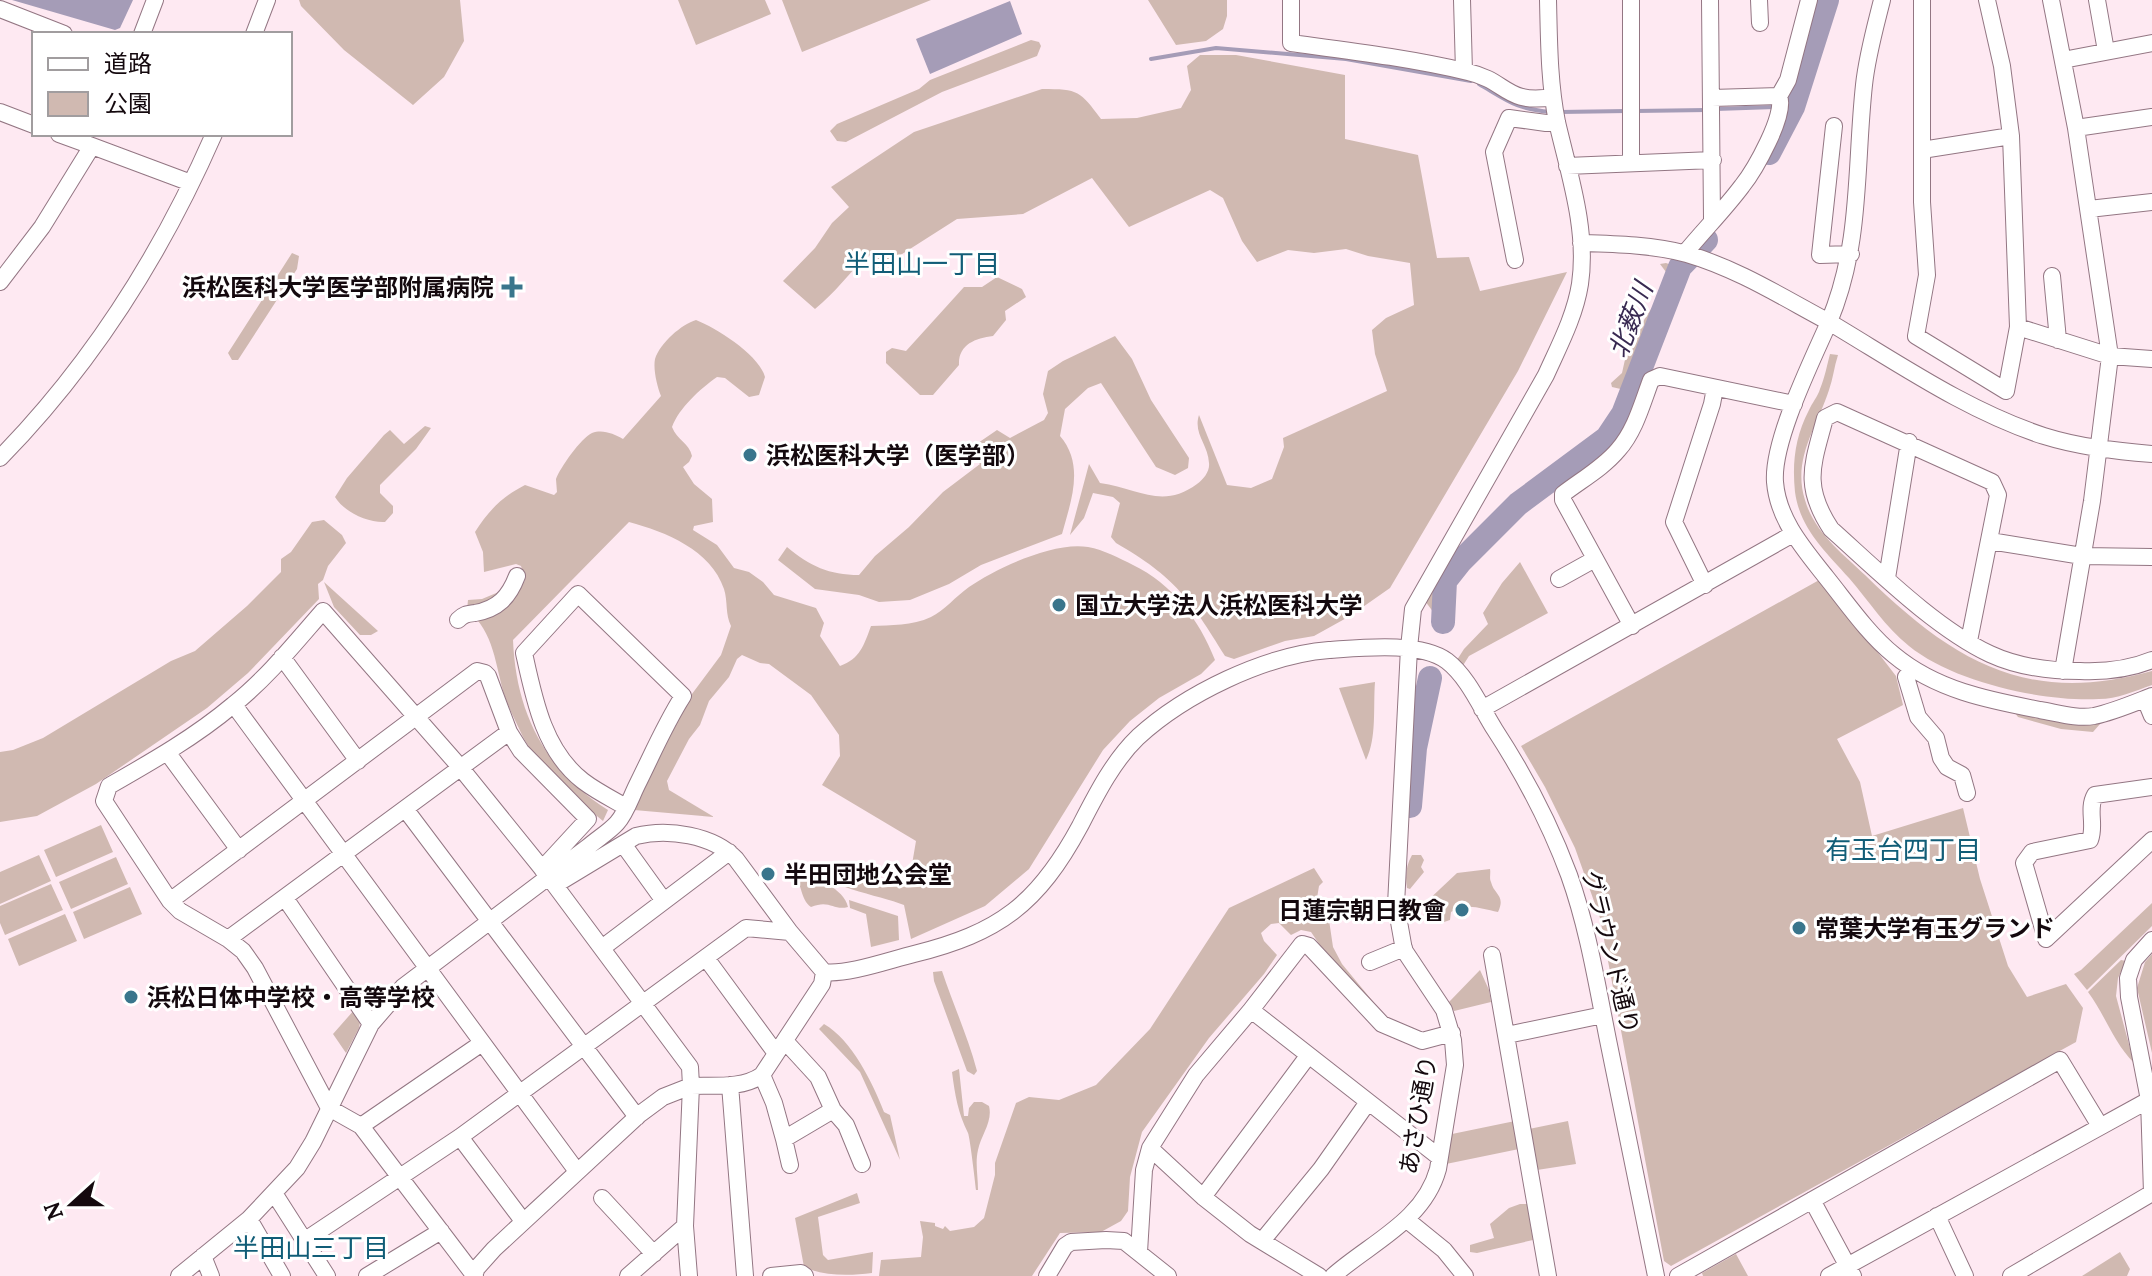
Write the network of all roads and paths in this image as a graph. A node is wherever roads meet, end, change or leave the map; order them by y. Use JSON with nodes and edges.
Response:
{"nodes":[{"id":1,"x":155,"y":0,"type":"edge"},
{"id":2,"x":267,"y":0,"type":"edge"},
{"id":3,"x":1291,"y":0,"type":"edge"},
{"id":4,"x":1462,"y":0,"type":"edge"},
{"id":5,"x":1548,"y":0,"type":"edge"},
{"id":6,"x":1631,"y":0,"type":"edge"},
{"id":7,"x":1710,"y":0,"type":"edge"},
{"id":8,"x":1759,"y":0,"type":"edge"},
{"id":9,"x":1809,"y":0,"type":"edge"},
{"id":10,"x":1882,"y":0,"type":"edge"},
{"id":11,"x":1922,"y":0,"type":"edge"},
{"id":12,"x":1987,"y":0,"type":"edge"},
{"id":13,"x":2051,"y":0,"type":"edge"},
{"id":14,"x":2097,"y":0,"type":"edge"},
{"id":15,"x":0,"y":9,"type":"edge"},
{"id":16,"x":1760,"y":23,"type":"dead end"},
{"id":17,"x":59,"y":32,"type":"edge"},
{"id":18,"x":143,"y":32,"type":"edge"},
{"id":19,"x":255,"y":32,"type":"edge"},
{"id":20,"x":2152,"y":43,"type":"edge"},
{"id":21,"x":2106,"y":51,"type":"junction"},
{"id":22,"x":2063,"y":60,"type":"junction"},
{"id":23,"x":1464,"y":71,"type":"junction"},
{"id":24,"x":1712,"y":99,"type":"junction"},
{"id":25,"x":1780,"y":103,"type":"junction"},
{"id":26,"x":1555,"y":110,"type":"junction"},
{"id":27,"x":0,"y":112,"type":"edge"},
{"id":28,"x":2152,"y":117,"type":"edge"},
{"id":29,"x":32,"y":124,"type":"edge"},
{"id":30,"x":1834,"y":126,"type":"dead end"},
{"id":31,"x":2076,"y":128,"type":"junction"},
{"id":32,"x":64,"y":136,"type":"edge"},
{"id":33,"x":213,"y":136,"type":"edge"},
{"id":34,"x":2011,"y":136,"type":"junction"},
{"id":35,"x":92,"y":146,"type":"junction"},
{"id":36,"x":1922,"y":150,"type":"junction"},
{"id":37,"x":1713,"y":160,"type":"junction"},
{"id":38,"x":1631,"y":163,"type":"junction"},
{"id":39,"x":1567,"y":166,"type":"junction"},
{"id":40,"x":191,"y":183,"type":"junction"},
{"id":41,"x":2152,"y":202,"type":"edge"},
{"id":42,"x":2089,"y":209,"type":"junction"},
{"id":43,"x":1712,"y":219,"type":"junction"},
{"id":44,"x":1581,"y":243,"type":"junction"},
{"id":45,"x":1851,"y":254,"type":"junction"},
{"id":46,"x":1690,"y":255,"type":"junction"},
{"id":47,"x":1515,"y":260,"type":"dead end"},
{"id":48,"x":2052,"y":276,"type":"dead end"},
{"id":49,"x":0,"y":282,"type":"edge"},
{"id":50,"x":1829,"y":322,"type":"junction"},
{"id":51,"x":2018,"y":327,"type":"junction"},
{"id":52,"x":2058,"y":340,"type":"junction"},
{"id":53,"x":2110,"y":356,"type":"junction"},
{"id":54,"x":2152,"y":359,"type":"edge"},
{"id":55,"x":1715,"y":388,"type":"junction"},
{"id":56,"x":1794,"y":404,"type":"junction"},
{"id":57,"x":1909,"y":442,"type":"junction"},
{"id":58,"x":2097,"y":448,"type":"junction"},
{"id":59,"x":2152,"y":454,"type":"edge"},
{"id":60,"x":0,"y":458,"type":"edge"},
{"id":61,"x":1793,"y":534,"type":"junction"},
{"id":62,"x":1990,"y":541,"type":"junction"},
{"id":63,"x":2082,"y":556,"type":"junction"},
{"id":64,"x":2152,"y":557,"type":"edge"},
{"id":65,"x":1595,"y":559,"type":"junction"},
{"id":66,"x":517,"y":576,"type":"dead end"},
{"id":67,"x":1887,"y":578,"type":"junction"},
{"id":68,"x":1559,"y":579,"type":"dead end"},
{"id":69,"x":1705,"y":585,"type":"junction"},
{"id":70,"x":458,"y":620,"type":"dead end"},
{"id":71,"x":1632,"y":626,"type":"junction"},
{"id":72,"x":1969,"y":641,"type":"junction"},
{"id":73,"x":1409,"y":648,"type":"junction"},
{"id":74,"x":282,"y":657,"type":"junction"},
{"id":75,"x":2152,"y":660,"type":"edge"},
{"id":76,"x":1913,"y":669,"type":"junction"},
{"id":77,"x":2063,"y":671,"type":"junction"},
{"id":78,"x":2149,"y":698,"type":"edge"},
{"id":79,"x":234,"y":705,"type":"junction"},
{"id":80,"x":1482,"y":709,"type":"junction"},
{"id":81,"x":2152,"y":716,"type":"edge"},
{"id":82,"x":415,"y":717,"type":"junction"},
{"id":83,"x":509,"y":732,"type":"junction"},
{"id":84,"x":167,"y":752,"type":"junction"},
{"id":85,"x":358,"y":761,"type":"junction"},
{"id":86,"x":460,"y":767,"type":"junction"},
{"id":87,"x":2152,"y":787,"type":"edge"},
{"id":88,"x":1967,"y":793,"type":"dead end"},
{"id":89,"x":305,"y":800,"type":"junction"},
{"id":90,"x":626,"y":807,"type":"junction"},
{"id":91,"x":406,"y":810,"type":"junction"},
{"id":92,"x":2152,"y":840,"type":"edge"},
{"id":93,"x":623,"y":844,"type":"junction"},
{"id":94,"x":239,"y":850,"type":"junction"},
{"id":95,"x":729,"y":852,"type":"junction"},
{"id":96,"x":347,"y":854,"type":"junction"},
{"id":97,"x":548,"y":876,"type":"junction"},
{"id":98,"x":285,"y":898,"type":"junction"},
{"id":99,"x":170,"y":901,"type":"junction"},
{"id":100,"x":664,"y":901,"type":"junction"},
{"id":101,"x":489,"y":920,"type":"junction"},
{"id":102,"x":790,"y":932,"type":"junction"},
{"id":103,"x":228,"y":939,"type":"junction"},
{"id":104,"x":2152,"y":940,"type":"edge"},
{"id":105,"x":602,"y":948,"type":"junction"},
{"id":106,"x":1404,"y":948,"type":"junction"},
{"id":107,"x":1492,"y":955,"type":"dead end"},
{"id":108,"x":706,"y":958,"type":"junction"},
{"id":109,"x":1370,"y":962,"type":"dead end"},
{"id":110,"x":426,"y":967,"type":"junction"},
{"id":111,"x":824,"y":972,"type":"junction"},
{"id":112,"x":643,"y":1003,"type":"junction"},
{"id":113,"x":1251,"y":1010,"type":"junction"},
{"id":114,"x":1603,"y":1015,"type":"junction"},
{"id":115,"x":371,"y":1024,"type":"junction"},
{"id":116,"x":1452,"y":1033,"type":"junction"},
{"id":117,"x":1507,"y":1035,"type":"junction"},
{"id":118,"x":482,"y":1043,"type":"junction"},
{"id":119,"x":780,"y":1046,"type":"junction"},
{"id":120,"x":584,"y":1047,"type":"junction"},
{"id":121,"x":1308,"y":1056,"type":"junction"},
{"id":122,"x":762,"y":1075,"type":"junction"},
{"id":123,"x":730,"y":1085,"type":"junction"},
{"id":124,"x":691,"y":1086,"type":"junction"},
{"id":125,"x":521,"y":1094,"type":"junction"},
{"id":126,"x":2149,"y":1100,"type":"junction"},
{"id":127,"x":1368,"y":1102,"type":"junction"},
{"id":128,"x":329,"y":1108,"type":"junction"},
{"id":129,"x":833,"y":1110,"type":"junction"},
{"id":130,"x":637,"y":1117,"type":"junction"},
{"id":131,"x":361,"y":1126,"type":"junction"},
{"id":132,"x":2100,"y":1126,"type":"junction"},
{"id":133,"x":460,"y":1137,"type":"junction"},
{"id":134,"x":784,"y":1139,"type":"junction"},
{"id":135,"x":1150,"y":1148,"type":"junction"},
{"id":136,"x":862,"y":1152,"type":"dead end"},
{"id":137,"x":1439,"y":1157,"type":"junction"},
{"id":138,"x":790,"y":1165,"type":"dead end"},
{"id":139,"x":576,"y":1170,"type":"junction"},
{"id":140,"x":401,"y":1178,"type":"junction"},
{"id":141,"x":274,"y":1193,"type":"junction"},
{"id":142,"x":2152,"y":1193,"type":"edge"},
{"id":143,"x":1203,"y":1197,"type":"junction"},
{"id":144,"x":602,"y":1198,"type":"dead end"},
{"id":145,"x":1812,"y":1200,"type":"junction"},
{"id":146,"x":1937,"y":1216,"type":"junction"},
{"id":147,"x":249,"y":1219,"type":"junction"},
{"id":148,"x":1407,"y":1220,"type":"junction"},
{"id":149,"x":523,"y":1221,"type":"junction"},
{"id":150,"x":685,"y":1226,"type":"junction"},
{"id":151,"x":441,"y":1231,"type":"junction"},
{"id":152,"x":304,"y":1241,"type":"junction"},
{"id":153,"x":1262,"y":1241,"type":"junction"},
{"id":154,"x":1139,"y":1252,"type":"junction"},
{"id":155,"x":654,"y":1254,"type":"junction"},
{"id":156,"x":203,"y":1256,"type":"junction"},
{"id":157,"x":1851,"y":1270,"type":"edge"},
{"id":158,"x":179,"y":1276,"type":"edge"},
{"id":159,"x":211,"y":1276,"type":"edge"},
{"id":160,"x":282,"y":1276,"type":"edge"},
{"id":161,"x":327,"y":1276,"type":"edge"},
{"id":162,"x":367,"y":1276,"type":"edge"},
{"id":163,"x":475,"y":1276,"type":"edge"},
{"id":164,"x":628,"y":1276,"type":"edge"},
{"id":165,"x":689,"y":1276,"type":"edge"},
{"id":166,"x":745,"y":1276,"type":"edge"},
{"id":167,"x":771,"y":1276,"type":"edge"},
{"id":168,"x":805,"y":1276,"type":"edge"},
{"id":169,"x":1047,"y":1276,"type":"edge"},
{"id":170,"x":1168,"y":1276,"type":"edge"},
{"id":171,"x":1319,"y":1276,"type":"edge"},
{"id":172,"x":1333,"y":1276,"type":"edge"},
{"id":173,"x":1465,"y":1276,"type":"edge"},
{"id":174,"x":1548,"y":1276,"type":"edge"},
{"id":175,"x":1656,"y":1276,"type":"edge"},
{"id":176,"x":1678,"y":1276,"type":"edge"},
{"id":177,"x":1829,"y":1276,"type":"edge"},
{"id":178,"x":1965,"y":1276,"type":"edge"},
{"id":179,"x":2011,"y":1276,"type":"edge"}],
"edges":[{"from":1,"to":18,"type":"street"},
{"from":2,"to":19,"type":"street"},
{"from":3,"to":23,"type":"street"},
{"from":4,"to":23,"type":"street"},
{"from":5,"to":26,"type":"street","name":"あさひ通り"},
{"from":6,"to":38,"type":"street"},
{"from":7,"to":24,"type":"street"},
{"from":8,"to":16,"type":"street"},
{"from":9,"to":25,"type":"street"},
{"from":10,"to":45,"type":"street"},
{"from":11,"to":36,"type":"street"},
{"from":12,"to":34,"type":"street"},
{"from":13,"to":22,"type":"street"},
{"from":14,"to":21,"type":"street"},
{"from":15,"to":17,"type":"street"},
{"from":20,"to":21,"type":"street"},
{"from":21,"to":22,"type":"street"},
{"from":22,"to":31,"type":"street"},
{"from":23,"to":26,"type":"street"},
{"from":24,"to":25,"type":"street"},
{"from":24,"to":37,"type":"street"},
{"from":25,"to":43,"type":"street"},
{"from":26,"to":39,"type":"street","name":"あさひ通り"},
{"from":26,"to":47,"type":"street"},
{"from":27,"to":29,"type":"street"},
{"from":28,"to":31,"type":"street"},
{"from":30,"to":45,"type":"street"},
{"from":31,"to":42,"type":"street"},
{"from":32,"to":35,"type":"street"},
{"from":33,"to":40,"type":"street"},
{"from":34,"to":36,"type":"street"},
{"from":34,"to":51,"type":"street"},
{"from":35,"to":40,"type":"street"},
{"from":35,"to":49,"type":"street"},
{"from":36,"to":51,"type":"street"},
{"from":37,"to":38,"type":"street"},
{"from":37,"to":43,"type":"street"},
{"from":38,"to":39,"type":"street"},
{"from":39,"to":44,"type":"street","name":"あさひ通り"},
{"from":40,"to":60,"type":"street"},
{"from":41,"to":42,"type":"street"},
{"from":42,"to":53,"type":"street"},
{"from":43,"to":46,"type":"street"},
{"from":44,"to":46,"type":"street"},
{"from":44,"to":73,"type":"street","name":"あさひ通り"},
{"from":45,"to":50,"type":"street"},
{"from":46,"to":50,"type":"street"},
{"from":48,"to":52,"type":"street"},
{"from":50,"to":56,"type":"street"},
{"from":50,"to":58,"type":"street"},
{"from":51,"to":52,"type":"street"},
{"from":52,"to":53,"type":"street"},
{"from":53,"to":54,"type":"street"},
{"from":53,"to":58,"type":"street"},
{"from":55,"to":56,"type":"street"},
{"from":55,"to":65,"type":"street"},
{"from":55,"to":69,"type":"street"},
{"from":56,"to":61,"type":"street"},
{"from":57,"to":62,"type":"street"},
{"from":57,"to":67,"type":"street"},
{"from":57,"to":67,"type":"street"},
{"from":58,"to":59,"type":"street"},
{"from":58,"to":63,"type":"street"},
{"from":61,"to":69,"type":"street"},
{"from":61,"to":76,"type":"street"},
{"from":62,"to":63,"type":"street"},
{"from":62,"to":72,"type":"street"},
{"from":63,"to":64,"type":"street"},
{"from":63,"to":77,"type":"street"},
{"from":65,"to":68,"type":"street"},
{"from":65,"to":71,"type":"street"},
{"from":66,"to":70,"type":"street"},
{"from":67,"to":72,"type":"street"},
{"from":69,"to":71,"type":"street"},
{"from":71,"to":80,"type":"street"},
{"from":72,"to":77,"type":"street"},
{"from":73,"to":80,"type":"street","name":"グラウンド通り"},
{"from":73,"to":106,"type":"street","name":"あさひ通り"},
{"from":73,"to":111,"type":"street","name":"グラウンド通り"},
{"from":74,"to":79,"type":"street"},
{"from":74,"to":82,"type":"street"},
{"from":74,"to":85,"type":"street"},
{"from":75,"to":77,"type":"street"},
{"from":76,"to":78,"type":"street"},
{"from":76,"to":88,"type":"street"},
{"from":78,"to":81,"type":"street"},
{"from":79,"to":84,"type":"street"},
{"from":79,"to":89,"type":"street"},
{"from":80,"to":114,"type":"street","name":"グラウンド通り"},
{"from":82,"to":83,"type":"street"},
{"from":82,"to":85,"type":"street"},
{"from":82,"to":86,"type":"street"},
{"from":83,"to":86,"type":"street"},
{"from":83,"to":97,"type":"street"},
{"from":84,"to":94,"type":"street"},
{"from":84,"to":99,"type":"street"},
{"from":85,"to":89,"type":"street"},
{"from":86,"to":91,"type":"street"},
{"from":86,"to":97,"type":"street"},
{"from":87,"to":92,"type":"street"},
{"from":89,"to":94,"type":"street"},
{"from":89,"to":96,"type":"street"},
{"from":90,"to":90,"type":"street"},
{"from":90,"to":97,"type":"street"},
{"from":91,"to":96,"type":"street"},
{"from":91,"to":101,"type":"street"},
{"from":93,"to":95,"type":"street"},
{"from":93,"to":97,"type":"street"},
{"from":93,"to":100,"type":"street"},
{"from":94,"to":99,"type":"street"},
{"from":95,"to":100,"type":"street"},
{"from":95,"to":102,"type":"street"},
{"from":96,"to":98,"type":"street"},
{"from":96,"to":110,"type":"street"},
{"from":97,"to":101,"type":"street"},
{"from":97,"to":105,"type":"street"},
{"from":98,"to":103,"type":"street"},
{"from":98,"to":115,"type":"street"},
{"from":99,"to":103,"type":"street"},
{"from":100,"to":105,"type":"street"},
{"from":101,"to":110,"type":"street"},
{"from":101,"to":120,"type":"street"},
{"from":102,"to":108,"type":"street"},
{"from":102,"to":111,"type":"street"},
{"from":103,"to":128,"type":"street"},
{"from":104,"to":126,"type":"street"},
{"from":105,"to":112,"type":"street"},
{"from":106,"to":109,"type":"street"},
{"from":106,"to":116,"type":"street","name":"あさひ通り"},
{"from":107,"to":117,"type":"street"},
{"from":108,"to":112,"type":"street"},
{"from":108,"to":119,"type":"street"},
{"from":110,"to":115,"type":"street"},
{"from":110,"to":118,"type":"street"},
{"from":111,"to":119,"type":"street"},
{"from":112,"to":120,"type":"street"},
{"from":112,"to":124,"type":"street"},
{"from":113,"to":116,"type":"street"},
{"from":113,"to":121,"type":"street"},
{"from":113,"to":135,"type":"street"},
{"from":114,"to":117,"type":"street"},
{"from":114,"to":175,"type":"street","name":"グラウンド通り"},
{"from":115,"to":128,"type":"street"},
{"from":116,"to":137,"type":"street","name":"あさひ通り"},
{"from":117,"to":174,"type":"street"},
{"from":118,"to":125,"type":"street"},
{"from":118,"to":131,"type":"street"},
{"from":119,"to":122,"type":"street"},
{"from":119,"to":129,"type":"street"},
{"from":120,"to":125,"type":"street"},
{"from":120,"to":130,"type":"street"},
{"from":121,"to":127,"type":"street"},
{"from":121,"to":143,"type":"street"},
{"from":122,"to":123,"type":"street"},
{"from":122,"to":134,"type":"street"},
{"from":123,"to":124,"type":"street"},
{"from":123,"to":166,"type":"street"},
{"from":124,"to":130,"type":"street"},
{"from":124,"to":150,"type":"street"},
{"from":125,"to":133,"type":"street"},
{"from":125,"to":139,"type":"street"},
{"from":126,"to":132,"type":"street"},
{"from":126,"to":142,"type":"street"},
{"from":127,"to":137,"type":"street"},
{"from":127,"to":153,"type":"street"},
{"from":128,"to":131,"type":"street"},
{"from":128,"to":141,"type":"street"},
{"from":129,"to":134,"type":"street"},
{"from":129,"to":136,"type":"street"},
{"from":130,"to":139,"type":"street"},
{"from":131,"to":140,"type":"street"},
{"from":132,"to":145,"type":"street"},
{"from":132,"to":146,"type":"street"},
{"from":133,"to":140,"type":"street"},
{"from":133,"to":149,"type":"street"},
{"from":134,"to":138,"type":"street"},
{"from":135,"to":143,"type":"street"},
{"from":135,"to":154,"type":"street"},
{"from":137,"to":148,"type":"street","name":"あさひ通り"},
{"from":139,"to":149,"type":"street"},
{"from":140,"to":151,"type":"street"},
{"from":140,"to":152,"type":"street"},
{"from":141,"to":147,"type":"street"},
{"from":141,"to":152,"type":"street"},
{"from":142,"to":179,"type":"street"},
{"from":143,"to":153,"type":"street"},
{"from":144,"to":155,"type":"street"},
{"from":145,"to":157,"type":"street"},
{"from":145,"to":176,"type":"street"},
{"from":146,"to":157,"type":"street"},
{"from":146,"to":178,"type":"street"},
{"from":147,"to":156,"type":"street"},
{"from":147,"to":160,"type":"street"},
{"from":148,"to":172,"type":"street","name":"あさひ通り"},
{"from":148,"to":173,"type":"street"},
{"from":149,"to":163,"type":"street"},
{"from":150,"to":155,"type":"street"},
{"from":150,"to":165,"type":"street"},
{"from":151,"to":162,"type":"street"},
{"from":151,"to":163,"type":"street"},
{"from":152,"to":161,"type":"street"},
{"from":153,"to":171,"type":"street"},
{"from":154,"to":169,"type":"street"},
{"from":154,"to":170,"type":"street"},
{"from":155,"to":164,"type":"street"},
{"from":156,"to":158,"type":"street"},
{"from":156,"to":159,"type":"street"},
{"from":157,"to":177,"type":"street"},
{"from":167,"to":168,"type":"street"}]}
